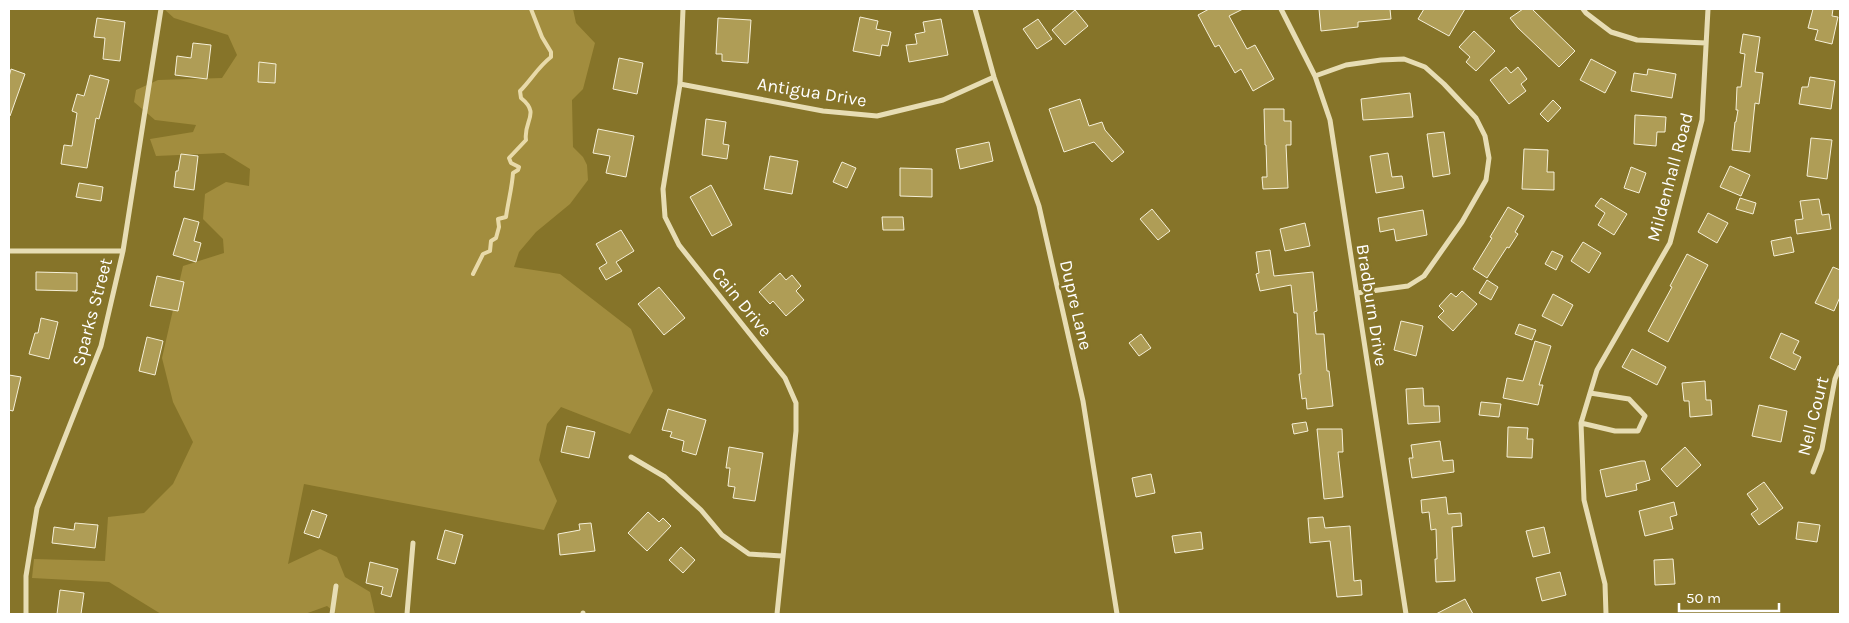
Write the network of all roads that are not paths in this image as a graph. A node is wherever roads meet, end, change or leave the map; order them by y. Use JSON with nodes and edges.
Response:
{"nodes":[{"id":1,"x":161,"y":9,"type":"edge"},
{"id":2,"x":683,"y":9,"type":"edge"},
{"id":3,"x":975,"y":9,"type":"edge"},
{"id":4,"x":1281,"y":9,"type":"edge"},
{"id":5,"x":1583,"y":9,"type":"edge"},
{"id":6,"x":1708,"y":9,"type":"edge"},
{"id":7,"x":1706,"y":43,"type":"junction"},
{"id":8,"x":1315,"y":76,"type":"junction"},
{"id":9,"x":994,"y":77,"type":"junction"},
{"id":10,"x":680,"y":84,"type":"junction"},
{"id":11,"x":9,"y":251,"type":"edge"},
{"id":12,"x":123,"y":251,"type":"junction"},
{"id":13,"x":1357,"y":293,"type":"junction"},
{"id":14,"x":1840,"y":367,"type":"edge"},
{"id":15,"x":1590,"y":393,"type":"junction"},
{"id":16,"x":1581,"y":423,"type":"junction"},
{"id":17,"x":631,"y":457,"type":"dead end"},
{"id":18,"x":1813,"y":472,"type":"dead end"},
{"id":19,"x":413,"y":543,"type":"dead end"},
{"id":20,"x":782,"y":556,"type":"junction"},
{"id":21,"x":336,"y":586,"type":"dead end"},
{"id":22,"x":26,"y":614,"type":"edge"},
{"id":23,"x":332,"y":614,"type":"edge"},
{"id":24,"x":406,"y":614,"type":"edge"},
{"id":25,"x":776,"y":614,"type":"edge"},
{"id":26,"x":1117,"y":614,"type":"edge"},
{"id":27,"x":1406,"y":614,"type":"edge"},
{"id":28,"x":1606,"y":614,"type":"edge"}],
"edges":[{"from":1,"to":12,"type":"street","name":"Sparks Street"},
{"from":2,"to":10,"type":"street","name":"Cain Drive"},
{"from":3,"to":9,"type":"street","name":"Dupre Lane"},
{"from":4,"to":8,"type":"street","name":"Bradburn Drive"},
{"from":5,"to":7,"type":"street"},
{"from":6,"to":7,"type":"street","name":"Mildenhall Road"},
{"from":7,"to":15,"type":"street","name":"Mildenhall Road"},
{"from":8,"to":13,"type":"street","name":"Bradburn Drive"},
{"from":8,"to":13,"type":"street"},
{"from":9,"to":10,"type":"street","name":"Antigua Drive"},
{"from":9,"to":26,"type":"street","name":"Dupre Lane"},
{"from":10,"to":20,"type":"street","name":"Cain Drive"},
{"from":11,"to":12,"type":"street"},
{"from":12,"to":22,"type":"street","name":"Sparks Street"},
{"from":13,"to":27,"type":"street","name":"Bradburn Drive"},
{"from":14,"to":18,"type":"street","name":"Nell Court"},
{"from":15,"to":16,"type":"street","name":"Mildenhall Road"},
{"from":15,"to":16,"type":"street"},
{"from":16,"to":28,"type":"street","name":"Mildenhall Road"},
{"from":17,"to":20,"type":"street"},
{"from":19,"to":24,"type":"street"},
{"from":20,"to":25,"type":"street","name":"Cain Drive"},
{"from":21,"to":23,"type":"street"}]}
